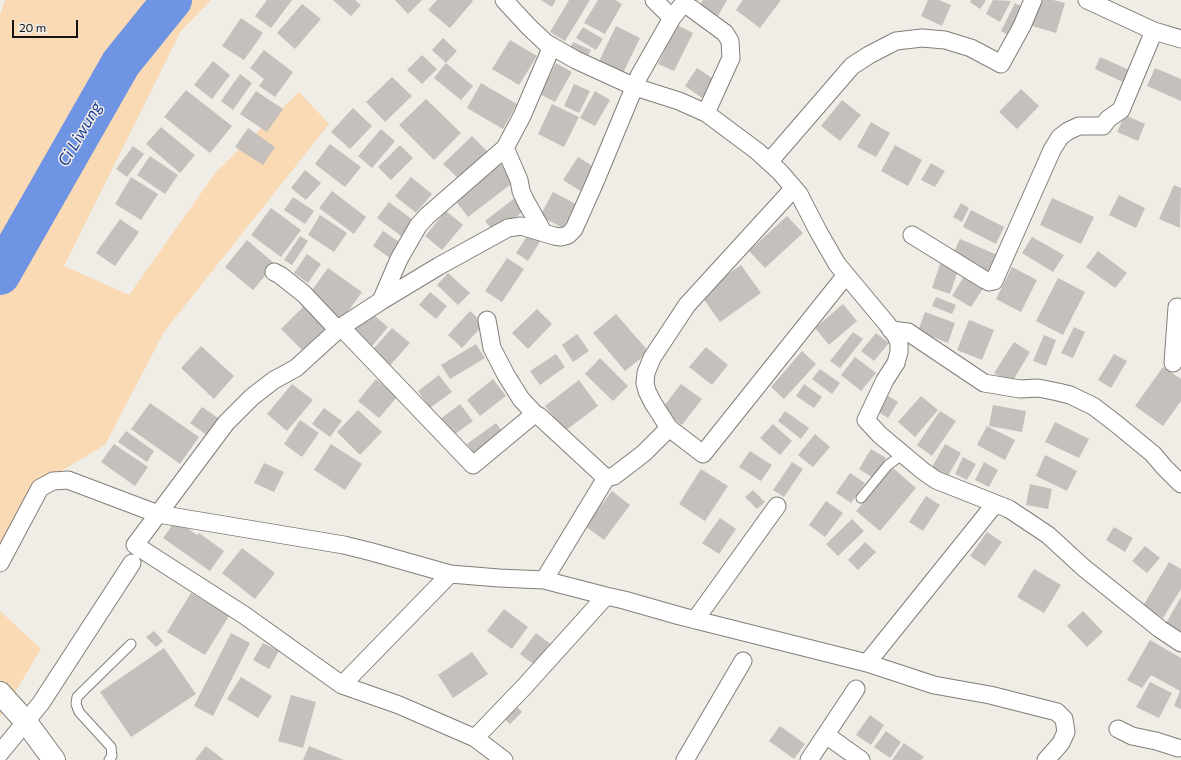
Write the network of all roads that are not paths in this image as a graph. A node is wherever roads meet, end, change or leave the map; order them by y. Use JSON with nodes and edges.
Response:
{"nodes":[{"id":1,"x":504,"y":0,"type":"edge"},
{"id":2,"x":654,"y":0,"type":"edge"},
{"id":3,"x":1033,"y":0,"type":"edge"},
{"id":4,"x":1087,"y":0,"type":"edge"},
{"id":5,"x":685,"y":1,"type":"edge"},
{"id":6,"x":672,"y":18,"type":"junction"},
{"id":7,"x":1154,"y":31,"type":"junction"},
{"id":8,"x":1180,"y":35,"type":"edge"},
{"id":9,"x":552,"y":46,"type":"junction"},
{"id":10,"x":635,"y":87,"type":"junction"},
{"id":11,"x":706,"y":113,"type":"junction"},
{"id":12,"x":505,"y":148,"type":"junction"},
{"id":13,"x":768,"y":162,"type":"junction"},
{"id":14,"x":794,"y":188,"type":"junction"},
{"id":15,"x":543,"y":232,"type":"junction"},
{"id":16,"x":912,"y":236,"type":"dead end"},
{"id":17,"x":274,"y":272,"type":"dead end"},
{"id":18,"x":846,"y":275,"type":"junction"},
{"id":19,"x":381,"y":301,"type":"junction"},
{"id":20,"x":1181,"y":308,"type":"edge"},
{"id":21,"x":487,"y":320,"type":"dead end"},
{"id":22,"x":339,"y":328,"type":"junction"},
{"id":23,"x":891,"y":330,"type":"junction"},
{"id":24,"x":1173,"y":363,"type":"dead end"},
{"id":25,"x":535,"y":414,"type":"junction"},
{"id":26,"x":669,"y":428,"type":"junction"},
{"id":27,"x":903,"y":454,"type":"junction"},
{"id":28,"x":606,"y":478,"type":"junction"},
{"id":29,"x":1181,"y":484,"type":"edge"},
{"id":30,"x":861,"y":498,"type":"dead end"},
{"id":31,"x":995,"y":504,"type":"junction"},
{"id":32,"x":777,"y":506,"type":"dead end"},
{"id":33,"x":158,"y":514,"type":"junction"},
{"id":34,"x":0,"y":562,"type":"edge"},
{"id":35,"x":132,"y":562,"type":"dead end"},
{"id":36,"x":450,"y":574,"type":"junction"},
{"id":37,"x":544,"y":580,"type":"junction"},
{"id":38,"x":606,"y":596,"type":"junction"},
{"id":39,"x":696,"y":620,"type":"junction"},
{"id":40,"x":1181,"y":643,"type":"edge"},
{"id":41,"x":130,"y":644,"type":"dead end"},
{"id":42,"x":743,"y":661,"type":"dead end"},
{"id":43,"x":867,"y":663,"type":"junction"},
{"id":44,"x":342,"y":685,"type":"junction"},
{"id":45,"x":856,"y":689,"type":"dead end"},
{"id":46,"x":0,"y":693,"type":"edge"},
{"id":47,"x":26,"y":722,"type":"junction"},
{"id":48,"x":1118,"y":728,"type":"dead end"},
{"id":49,"x":826,"y":735,"type":"junction"},
{"id":50,"x":475,"y":738,"type":"junction"},
{"id":51,"x":1179,"y":751,"type":"edge"},
{"id":52,"x":0,"y":753,"type":"edge"},
{"id":53,"x":54,"y":760,"type":"edge"},
{"id":54,"x":110,"y":760,"type":"edge"},
{"id":55,"x":504,"y":760,"type":"edge"},
{"id":56,"x":685,"y":760,"type":"edge"},
{"id":57,"x":809,"y":760,"type":"edge"},
{"id":58,"x":861,"y":760,"type":"edge"},
{"id":59,"x":1046,"y":760,"type":"edge"}],
"edges":[{"from":1,"to":9,"type":"street"},
{"from":2,"to":6,"type":"street"},
{"from":3,"to":13,"type":"street"},
{"from":4,"to":7,"type":"street"},
{"from":5,"to":6,"type":"street"},
{"from":5,"to":11,"type":"street"},
{"from":6,"to":10,"type":"street"},
{"from":7,"to":8,"type":"street"},
{"from":7,"to":16,"type":"street"},
{"from":9,"to":10,"type":"street"},
{"from":9,"to":12,"type":"street"},
{"from":10,"to":11,"type":"street"},
{"from":10,"to":15,"type":"street"},
{"from":11,"to":13,"type":"street"},
{"from":12,"to":15,"type":"street"},
{"from":12,"to":19,"type":"street"},
{"from":13,"to":14,"type":"street"},
{"from":14,"to":18,"type":"street"},
{"from":14,"to":26,"type":"street"},
{"from":15,"to":19,"type":"street"},
{"from":17,"to":22,"type":"street"},
{"from":18,"to":23,"type":"street"},
{"from":18,"to":26,"type":"street"},
{"from":19,"to":22,"type":"street"},
{"from":20,"to":24,"type":"street"},
{"from":21,"to":25,"type":"street"},
{"from":22,"to":25,"type":"street"},
{"from":22,"to":33,"type":"street"},
{"from":23,"to":27,"type":"street"},
{"from":23,"to":29,"type":"street"},
{"from":25,"to":28,"type":"street"},
{"from":26,"to":28,"type":"street"},
{"from":27,"to":30,"type":"lane"},
{"from":27,"to":31,"type":"street"},
{"from":28,"to":37,"type":"street"},
{"from":31,"to":40,"type":"street"},
{"from":31,"to":43,"type":"street"},
{"from":32,"to":39,"type":"street"},
{"from":33,"to":34,"type":"street"},
{"from":33,"to":36,"type":"street"},
{"from":33,"to":44,"type":"street"},
{"from":35,"to":47,"type":"street"},
{"from":36,"to":37,"type":"street"},
{"from":36,"to":44,"type":"street"},
{"from":37,"to":38,"type":"street"},
{"from":38,"to":39,"type":"street"},
{"from":38,"to":50,"type":"street"},
{"from":39,"to":43,"type":"street"},
{"from":41,"to":54,"type":"lane"},
{"from":42,"to":56,"type":"street"},
{"from":43,"to":59,"type":"street"},
{"from":44,"to":50,"type":"street"},
{"from":45,"to":49,"type":"street"},
{"from":46,"to":47,"type":"main road"},
{"from":47,"to":52,"type":"street"},
{"from":47,"to":53,"type":"main road"},
{"from":48,"to":51,"type":"street"},
{"from":49,"to":57,"type":"street"},
{"from":49,"to":58,"type":"street"},
{"from":50,"to":55,"type":"street"}]}
